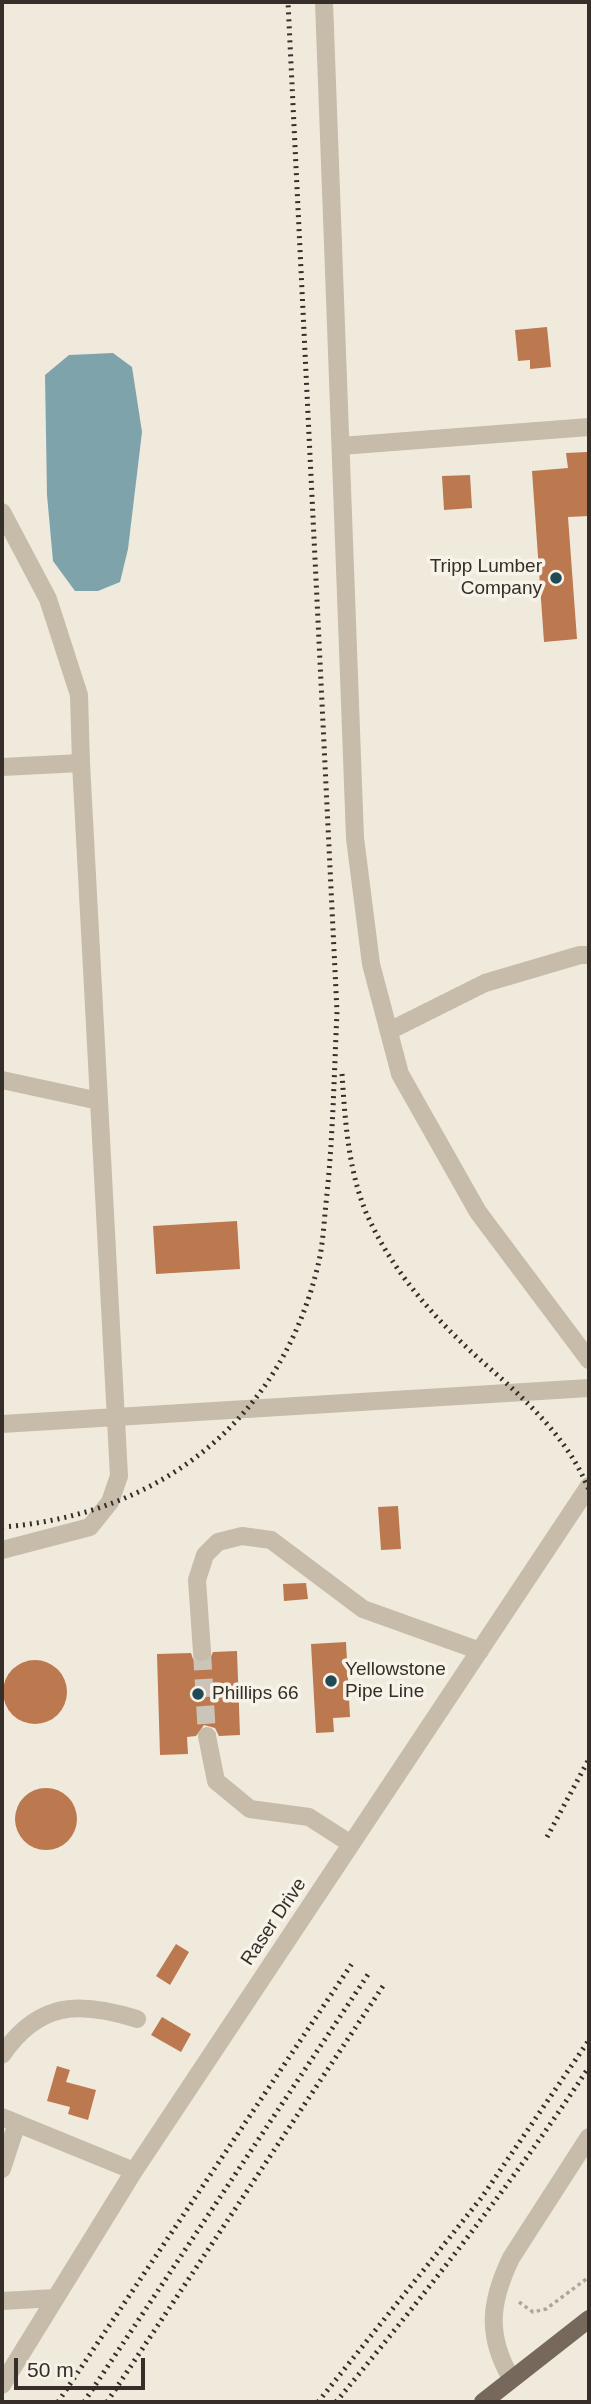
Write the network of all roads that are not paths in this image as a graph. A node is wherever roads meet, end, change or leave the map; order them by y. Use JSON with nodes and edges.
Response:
{"nodes":[{"id":1,"x":324,"y":2,"type":"edge"},
{"id":2,"x":589,"y":427,"type":"edge"},
{"id":3,"x":341,"y":446,"type":"junction"},
{"id":4,"x":2,"y":512,"type":"edge"},
{"id":5,"x":81,"y":763,"type":"junction"},
{"id":6,"x":2,"y":767,"type":"edge"},
{"id":7,"x":589,"y":955,"type":"edge"},
{"id":8,"x":389,"y":1031,"type":"junction"},
{"id":9,"x":2,"y":1080,"type":"edge"},
{"id":10,"x":99,"y":1101,"type":"junction"},
{"id":11,"x":589,"y":1360,"type":"edge"},
{"id":12,"x":589,"y":1388,"type":"edge"},
{"id":13,"x":117,"y":1417,"type":"junction"},
{"id":14,"x":2,"y":1424,"type":"edge"},
{"id":15,"x":589,"y":1486,"type":"edge"},
{"id":16,"x":2,"y":1549,"type":"edge"},
{"id":17,"x":480,"y":1651,"type":"junction"},
{"id":18,"x":202,"y":1652,"type":"tunnel mouth"},
{"id":19,"x":207,"y":1736,"type":"tunnel mouth"},
{"id":20,"x":351,"y":1844,"type":"junction"},
{"id":21,"x":137,"y":2019,"type":"dead end"},
{"id":22,"x":2,"y":2054,"type":"edge"},
{"id":23,"x":9,"y":2120,"type":"edge"},
{"id":24,"x":589,"y":2137,"type":"edge"},
{"id":25,"x":2,"y":2169,"type":"edge"},
{"id":26,"x":134,"y":2171,"type":"junction"},
{"id":27,"x":55,"y":2298,"type":"junction"},
{"id":28,"x":2,"y":2301,"type":"edge"},
{"id":29,"x":589,"y":2319,"type":"edge"},
{"id":30,"x":511,"y":2378,"type":"junction"},
{"id":31,"x":2,"y":2385,"type":"edge"},
{"id":32,"x":483,"y":2402,"type":"edge"}],
"edges":[{"from":1,"to":3,"type":"street"},
{"from":2,"to":3,"type":"street"},
{"from":3,"to":8,"type":"street"},
{"from":4,"to":5,"type":"street"},
{"from":5,"to":6,"type":"street"},
{"from":5,"to":10,"type":"street"},
{"from":7,"to":8,"type":"street"},
{"from":8,"to":11,"type":"street"},
{"from":9,"to":10,"type":"street"},
{"from":10,"to":13,"type":"street"},
{"from":12,"to":13,"type":"street"},
{"from":13,"to":14,"type":"street"},
{"from":13,"to":16,"type":"street"},
{"from":15,"to":17,"type":"street","name":"Raser Drive"},
{"from":17,"to":18,"type":"street"},
{"from":17,"to":20,"type":"street","name":"Raser Drive"},
{"from":19,"to":20,"type":"street"},
{"from":20,"to":26,"type":"street","name":"Raser Drive"},
{"from":21,"to":22,"type":"street"},
{"from":23,"to":25,"type":"street"},
{"from":23,"to":26,"type":"street"},
{"from":24,"to":30,"type":"street"},
{"from":26,"to":27,"type":"street","name":"Raser Drive"},
{"from":27,"to":28,"type":"street"},
{"from":27,"to":31,"type":"street","name":"Raser Drive"},
{"from":29,"to":30,"type":"main road"},
{"from":30,"to":32,"type":"main road"}]}
